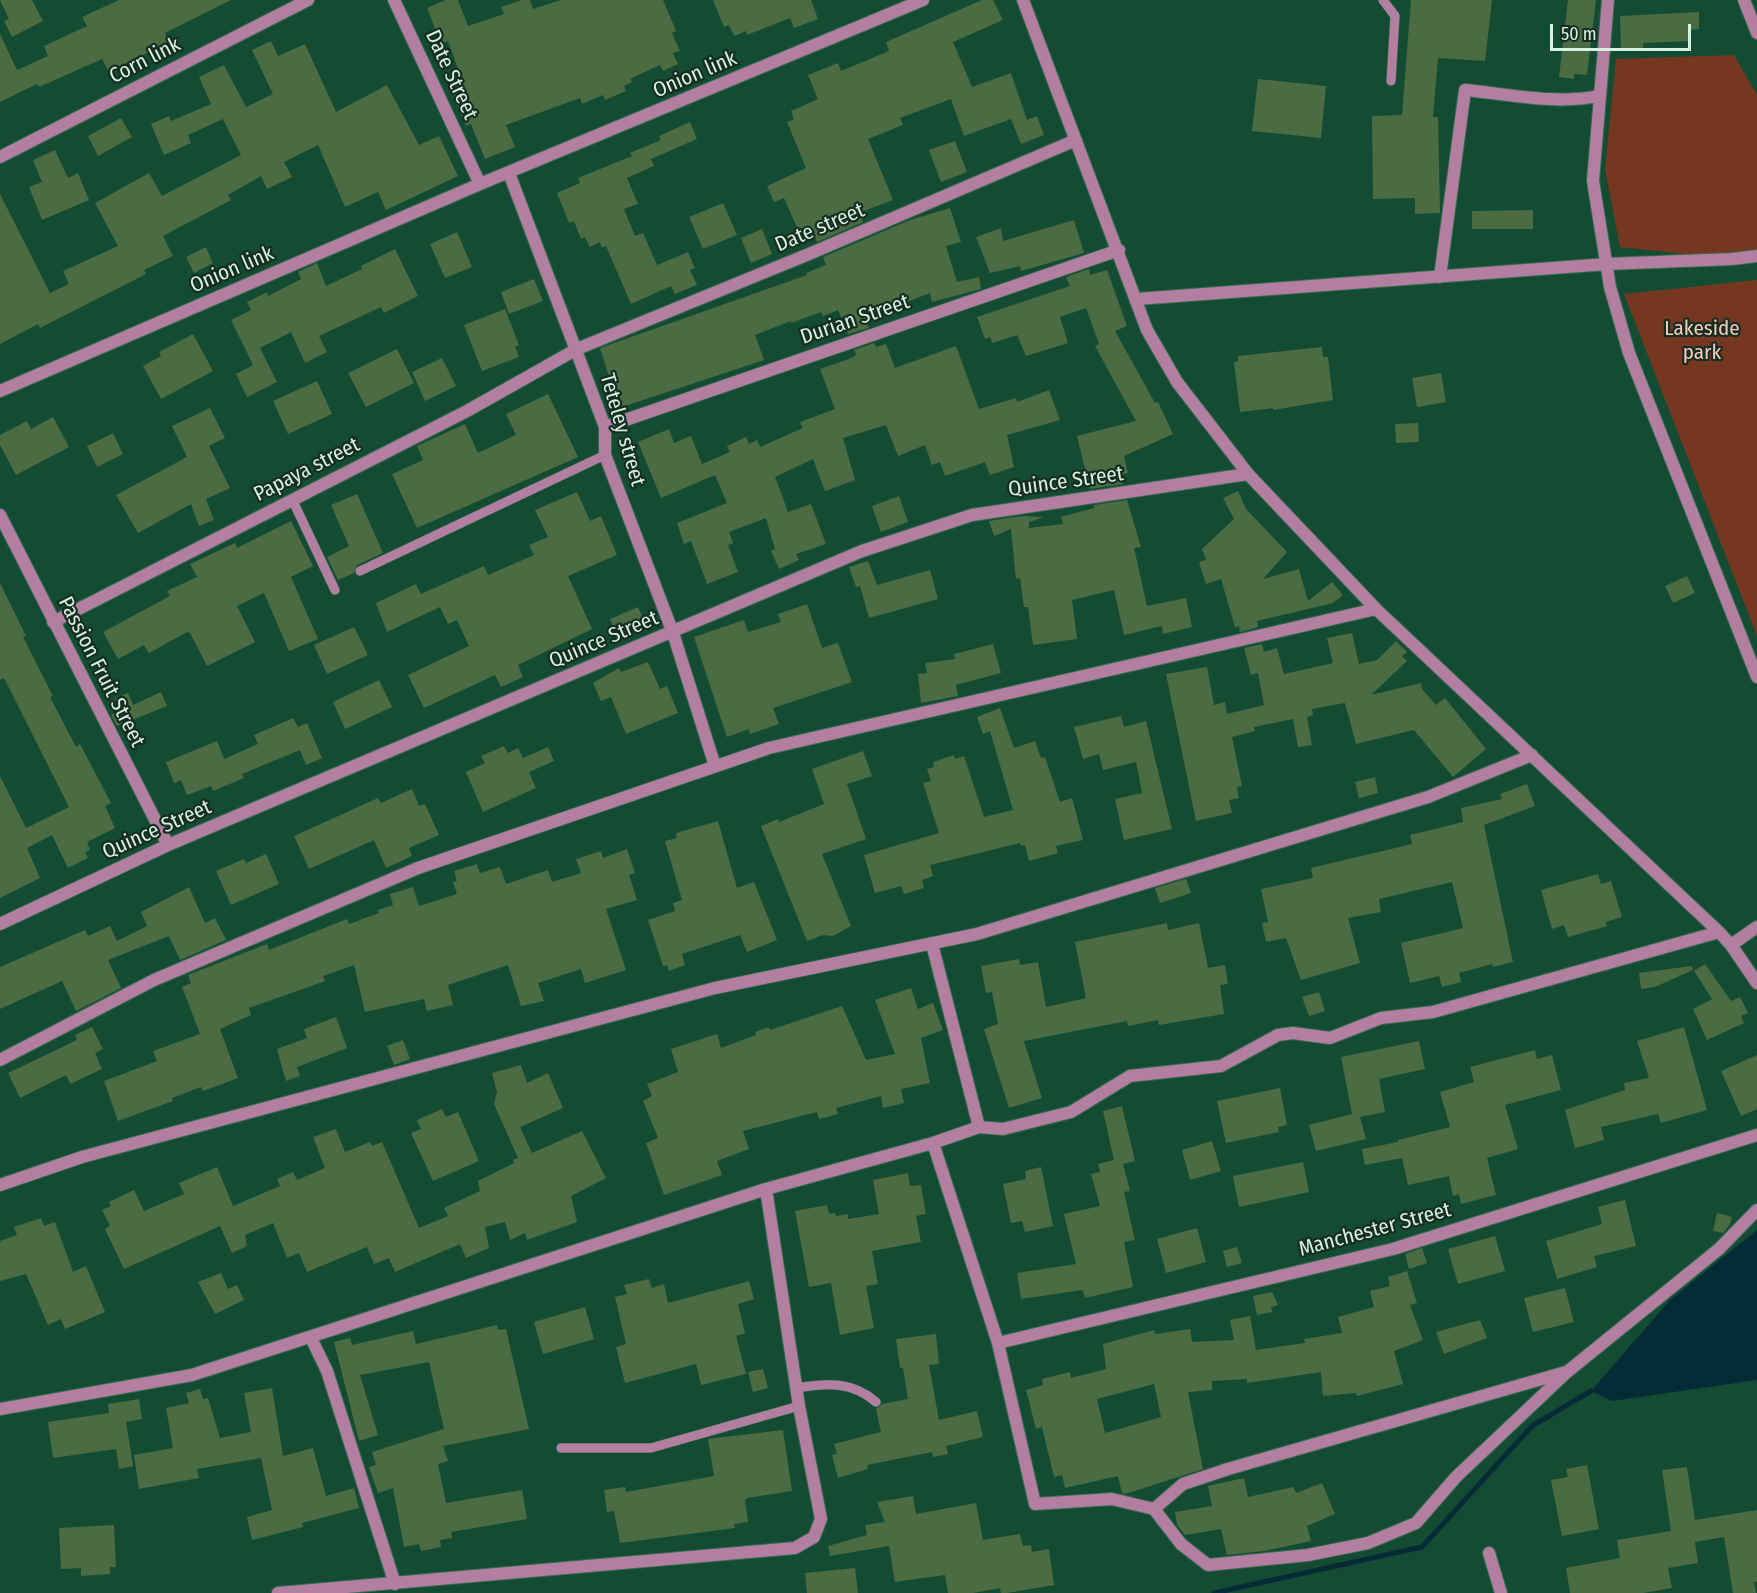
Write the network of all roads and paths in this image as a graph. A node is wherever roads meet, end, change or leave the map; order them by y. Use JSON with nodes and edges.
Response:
{"nodes":[{"id":1,"x":308,"y":0,"type":"edge"},
{"id":2,"x":923,"y":0,"type":"edge"},
{"id":3,"x":1023,"y":0,"type":"edge"},
{"id":4,"x":1383,"y":0,"type":"edge"},
{"id":5,"x":1608,"y":0,"type":"edge"},
{"id":6,"x":1744,"y":0,"type":"edge"},
{"id":7,"x":397,"y":1,"type":"edge"},
{"id":8,"x":1757,"y":33,"type":"edge"},
{"id":9,"x":1391,"y":81,"type":"dead end"},
{"id":10,"x":1598,"y":96,"type":"junction"},
{"id":11,"x":1076,"y":140,"type":"junction"},
{"id":12,"x":0,"y":157,"type":"edge"},
{"id":13,"x":509,"y":173,"type":"junction"},
{"id":14,"x":480,"y":184,"type":"junction"},
{"id":15,"x":1119,"y":250,"type":"junction"},
{"id":16,"x":1757,"y":256,"type":"edge"},
{"id":17,"x":1607,"y":264,"type":"junction"},
{"id":18,"x":1440,"y":277,"type":"junction"},
{"id":19,"x":1137,"y":299,"type":"junction"},
{"id":20,"x":577,"y":349,"type":"junction"},
{"id":21,"x":0,"y":391,"type":"edge"},
{"id":22,"x":605,"y":427,"type":"junction"},
{"id":23,"x":605,"y":455,"type":"junction"},
{"id":24,"x":1248,"y":474,"type":"junction"},
{"id":25,"x":292,"y":499,"type":"junction"},
{"id":26,"x":0,"y":515,"type":"edge"},
{"id":27,"x":360,"y":571,"type":"dead end"},
{"id":28,"x":335,"y":590,"type":"dead end"},
{"id":29,"x":1376,"y":609,"type":"junction"},
{"id":30,"x":53,"y":622,"type":"junction"},
{"id":31,"x":673,"y":633,"type":"junction"},
{"id":32,"x":1757,"y":677,"type":"edge"},
{"id":33,"x":1533,"y":755,"type":"junction"},
{"id":34,"x":715,"y":766,"type":"junction"},
{"id":35,"x":168,"y":845,"type":"junction"},
{"id":36,"x":0,"y":924,"type":"edge"},
{"id":37,"x":1757,"y":927,"type":"edge"},
{"id":38,"x":1719,"y":932,"type":"junction"},
{"id":39,"x":932,"y":944,"type":"junction"},
{"id":40,"x":1731,"y":945,"type":"junction"},
{"id":41,"x":1757,"y":983,"type":"edge"},
{"id":42,"x":0,"y":1060,"type":"edge"},
{"id":43,"x":979,"y":1127,"type":"junction"},
{"id":44,"x":1757,"y":1135,"type":"edge"},
{"id":45,"x":933,"y":1143,"type":"junction"},
{"id":46,"x":0,"y":1185,"type":"edge"},
{"id":47,"x":766,"y":1190,"type":"junction"},
{"id":48,"x":1757,"y":1210,"type":"edge"},
{"id":49,"x":311,"y":1338,"type":"junction"},
{"id":50,"x":998,"y":1343,"type":"junction"},
{"id":51,"x":1567,"y":1372,"type":"junction"},
{"id":52,"x":797,"y":1388,"type":"junction"},
{"id":53,"x":876,"y":1402,"type":"dead end"},
{"id":54,"x":799,"y":1406,"type":"junction"},
{"id":55,"x":0,"y":1409,"type":"edge"},
{"id":56,"x":561,"y":1448,"type":"dead end"},
{"id":57,"x":1154,"y":1509,"type":"junction"},
{"id":58,"x":1489,"y":1553,"type":"dead end"},
{"id":59,"x":395,"y":1584,"type":"junction"},
{"id":60,"x":278,"y":1593,"type":"edge"},
{"id":61,"x":1501,"y":1593,"type":"edge"}],
"edges":[{"from":1,"to":12,"type":"street","name":"Corn link"},
{"from":2,"to":13,"type":"street","name":"Onion link"},
{"from":3,"to":11,"type":"street"},
{"from":4,"to":9,"type":"lane"},
{"from":5,"to":10,"type":"street"},
{"from":6,"to":8,"type":"street"},
{"from":7,"to":14,"type":"street","name":"Date Street"},
{"from":10,"to":17,"type":"street"},
{"from":10,"to":18,"type":"street"},
{"from":11,"to":15,"type":"street"},
{"from":11,"to":20,"type":"street","name":"Date street"},
{"from":13,"to":14,"type":"street","name":"Onion link"},
{"from":13,"to":20,"type":"street","name":"Teteley street"},
{"from":14,"to":21,"type":"street","name":"Onion link"},
{"from":15,"to":19,"type":"street"},
{"from":15,"to":22,"type":"street","name":"Durian Street"},
{"from":16,"to":17,"type":"street"},
{"from":17,"to":18,"type":"street"},
{"from":17,"to":32,"type":"street"},
{"from":18,"to":19,"type":"street"},
{"from":19,"to":24,"type":"street"},
{"from":20,"to":22,"type":"street","name":"Teteley street"},
{"from":20,"to":25,"type":"street","name":"Papaya street"},
{"from":22,"to":23,"type":"street","name":"Teteley street"},
{"from":23,"to":27,"type":"lane"},
{"from":23,"to":31,"type":"street","name":"Teteley street"},
{"from":24,"to":29,"type":"street"},
{"from":24,"to":31,"type":"street","name":"Quince Street"},
{"from":25,"to":28,"type":"lane"},
{"from":25,"to":30,"type":"street","name":"Papaya street"},
{"from":26,"to":30,"type":"street","name":"Passion Fruit Street"},
{"from":29,"to":33,"type":"street"},
{"from":29,"to":34,"type":"street"},
{"from":30,"to":35,"type":"street","name":"Passion Fruit Street"},
{"from":31,"to":34,"type":"street","name":"Teteley street"},
{"from":31,"to":35,"type":"street","name":"Quince Street"},
{"from":33,"to":38,"type":"street"},
{"from":33,"to":39,"type":"street"},
{"from":34,"to":42,"type":"street"},
{"from":35,"to":36,"type":"street","name":"Quince Street"},
{"from":37,"to":40,"type":"street"},
{"from":38,"to":40,"type":"street"},
{"from":38,"to":43,"type":"street"},
{"from":39,"to":43,"type":"street"},
{"from":39,"to":46,"type":"street"},
{"from":40,"to":41,"type":"street"},
{"from":43,"to":45,"type":"street"},
{"from":44,"to":50,"type":"street","name":"Manchester Street"},
{"from":45,"to":47,"type":"street"},
{"from":45,"to":50,"type":"street"},
{"from":47,"to":49,"type":"street"},
{"from":47,"to":52,"type":"street"},
{"from":48,"to":51,"type":"street"},
{"from":49,"to":55,"type":"street"},
{"from":49,"to":59,"type":"street"},
{"from":50,"to":57,"type":"street"},
{"from":51,"to":57,"type":"street"},
{"from":51,"to":57,"type":"street"},
{"from":52,"to":53,"type":"lane"},
{"from":52,"to":54,"type":"street"},
{"from":54,"to":56,"type":"lane"},
{"from":54,"to":59,"type":"street"},
{"from":58,"to":61,"type":"street"},
{"from":59,"to":60,"type":"street"}]}
